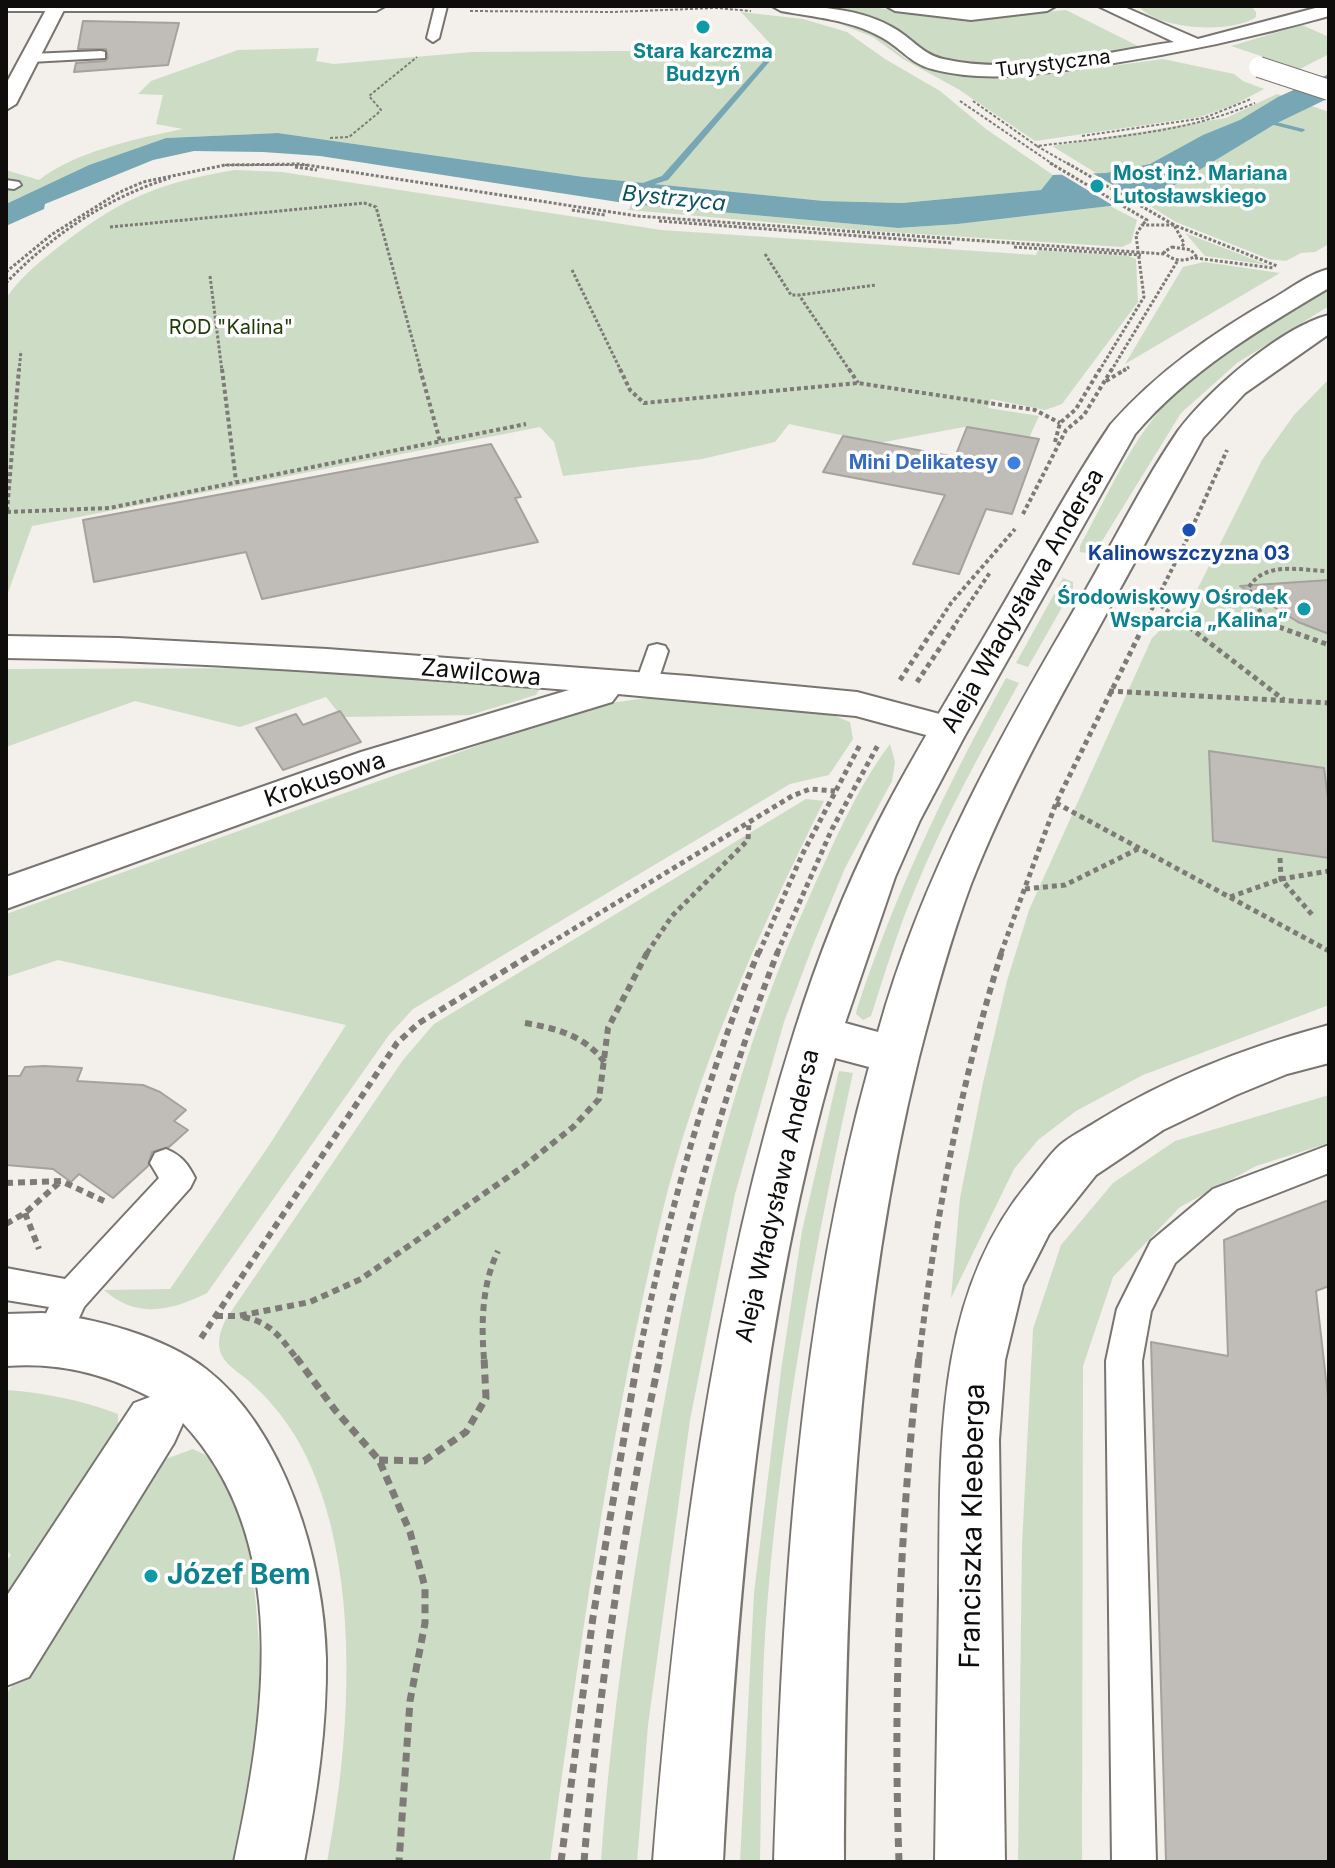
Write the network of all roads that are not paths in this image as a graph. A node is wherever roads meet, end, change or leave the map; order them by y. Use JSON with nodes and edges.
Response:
{"nodes":[{"id":1,"x":6,"y":6,"type":"edge"},
{"id":2,"x":60,"y":6,"type":"edge"},
{"id":3,"x":376,"y":6,"type":"edge"},
{"id":4,"x":441,"y":6,"type":"edge"},
{"id":5,"x":781,"y":6,"type":"edge"},
{"id":6,"x":895,"y":6,"type":"edge"},
{"id":7,"x":1047,"y":6,"type":"edge"},
{"id":8,"x":1107,"y":6,"type":"edge"},
{"id":9,"x":1281,"y":6,"type":"edge"},
{"id":10,"x":917,"y":8,"type":"edge"},
{"id":11,"x":1329,"y":10,"type":"edge"},
{"id":12,"x":1306,"y":16,"type":"junction"},
{"id":13,"x":1329,"y":26,"type":"edge"},
{"id":14,"x":433,"y":38,"type":"road end"},
{"id":15,"x":1195,"y":45,"type":"junction"},
{"id":16,"x":101,"y":55,"type":"dead end"},
{"id":17,"x":30,"y":58,"type":"junction"},
{"id":18,"x":1329,"y":90,"type":"edge"},
{"id":19,"x":6,"y":104,"type":"edge"},
{"id":20,"x":1329,"y":277,"type":"edge"},
{"id":21,"x":1329,"y":323,"type":"edge"},
{"id":22,"x":1046,"y":559,"type":"junction"},
{"id":23,"x":1110,"y":576,"type":"junction"},
{"id":24,"x":6,"y":647,"type":"edge"},
{"id":25,"x":651,"y":674,"type":"junction"},
{"id":26,"x":948,"y":729,"type":"junction"},
{"id":27,"x":6,"y":893,"type":"edge"},
{"id":28,"x":816,"y":1034,"type":"junction"},
{"id":29,"x":1329,"y":1044,"type":"edge"},
{"id":30,"x":896,"y":1056,"type":"junction"},
{"id":31,"x":1329,"y":1159,"type":"edge"},
{"id":32,"x":166,"y":1163,"type":"dead end"},
{"id":33,"x":6,"y":1284,"type":"edge"},
{"id":34,"x":43,"y":1325,"type":"edge"},
{"id":35,"x":176,"y":1385,"type":"junction"},
{"id":36,"x":6,"y":1654,"type":"edge"},
{"id":37,"x":269,"y":1862,"type":"edge"},
{"id":38,"x":688,"y":1862,"type":"edge"},
{"id":39,"x":809,"y":1862,"type":"edge"},
{"id":40,"x":970,"y":1862,"type":"edge"},
{"id":41,"x":1134,"y":1862,"type":"edge"}],
"edges":[{"from":1,"to":2,"type":"main road"},
{"from":2,"to":3,"type":"main road"},
{"from":2,"to":17,"type":"main road"},
{"from":4,"to":14,"type":"lane"},
{"from":5,"to":15,"type":"main road","name":"Turystyczna"},
{"from":6,"to":10,"type":"main road"},
{"from":7,"to":10,"type":"main road"},
{"from":8,"to":15,"type":"main road"},
{"from":9,"to":12,"type":"main road"},
{"from":11,"to":12,"type":"main road","name":"Turystyczna"},
{"from":12,"to":13,"type":"main road"},
{"from":12,"to":15,"type":"main road","name":"Turystyczna"},
{"from":15,"to":18,"type":"main road","bridge":true},
{"from":16,"to":17,"type":"lane"},
{"from":17,"to":19,"type":"main road"},
{"from":20,"to":22,"type":"main road","name":"Aleja Władysława Andersa"},
{"from":21,"to":23,"type":"main road"},
{"from":22,"to":23,"type":"main road"},
{"from":22,"to":26,"type":"main road","name":"Aleja Władysława Andersa"},
{"from":23,"to":30,"type":"main road"},
{"from":24,"to":25,"type":"main road","name":"Zawilcowa"},
{"from":25,"to":26,"type":"main road","name":"Zawilcowa"},
{"from":25,"to":27,"type":"main road","name":"Krokusowa"},
{"from":26,"to":28,"type":"main road","name":"Aleja Władysława Andersa"},
{"from":28,"to":30,"type":"main road"},
{"from":28,"to":38,"type":"main road","name":"Aleja Władysława Andersa"},
{"from":29,"to":40,"type":"main road","name":"Franciszka Kleeberga"},
{"from":30,"to":39,"type":"main road"},
{"from":31,"to":41,"type":"lane"},
{"from":32,"to":34,"type":"lane"},
{"from":33,"to":34,"type":"lane"},
{"from":34,"to":35,"type":"main road"},
{"from":35,"to":36,"type":"main road"},
{"from":35,"to":37,"type":"main road"}]}
